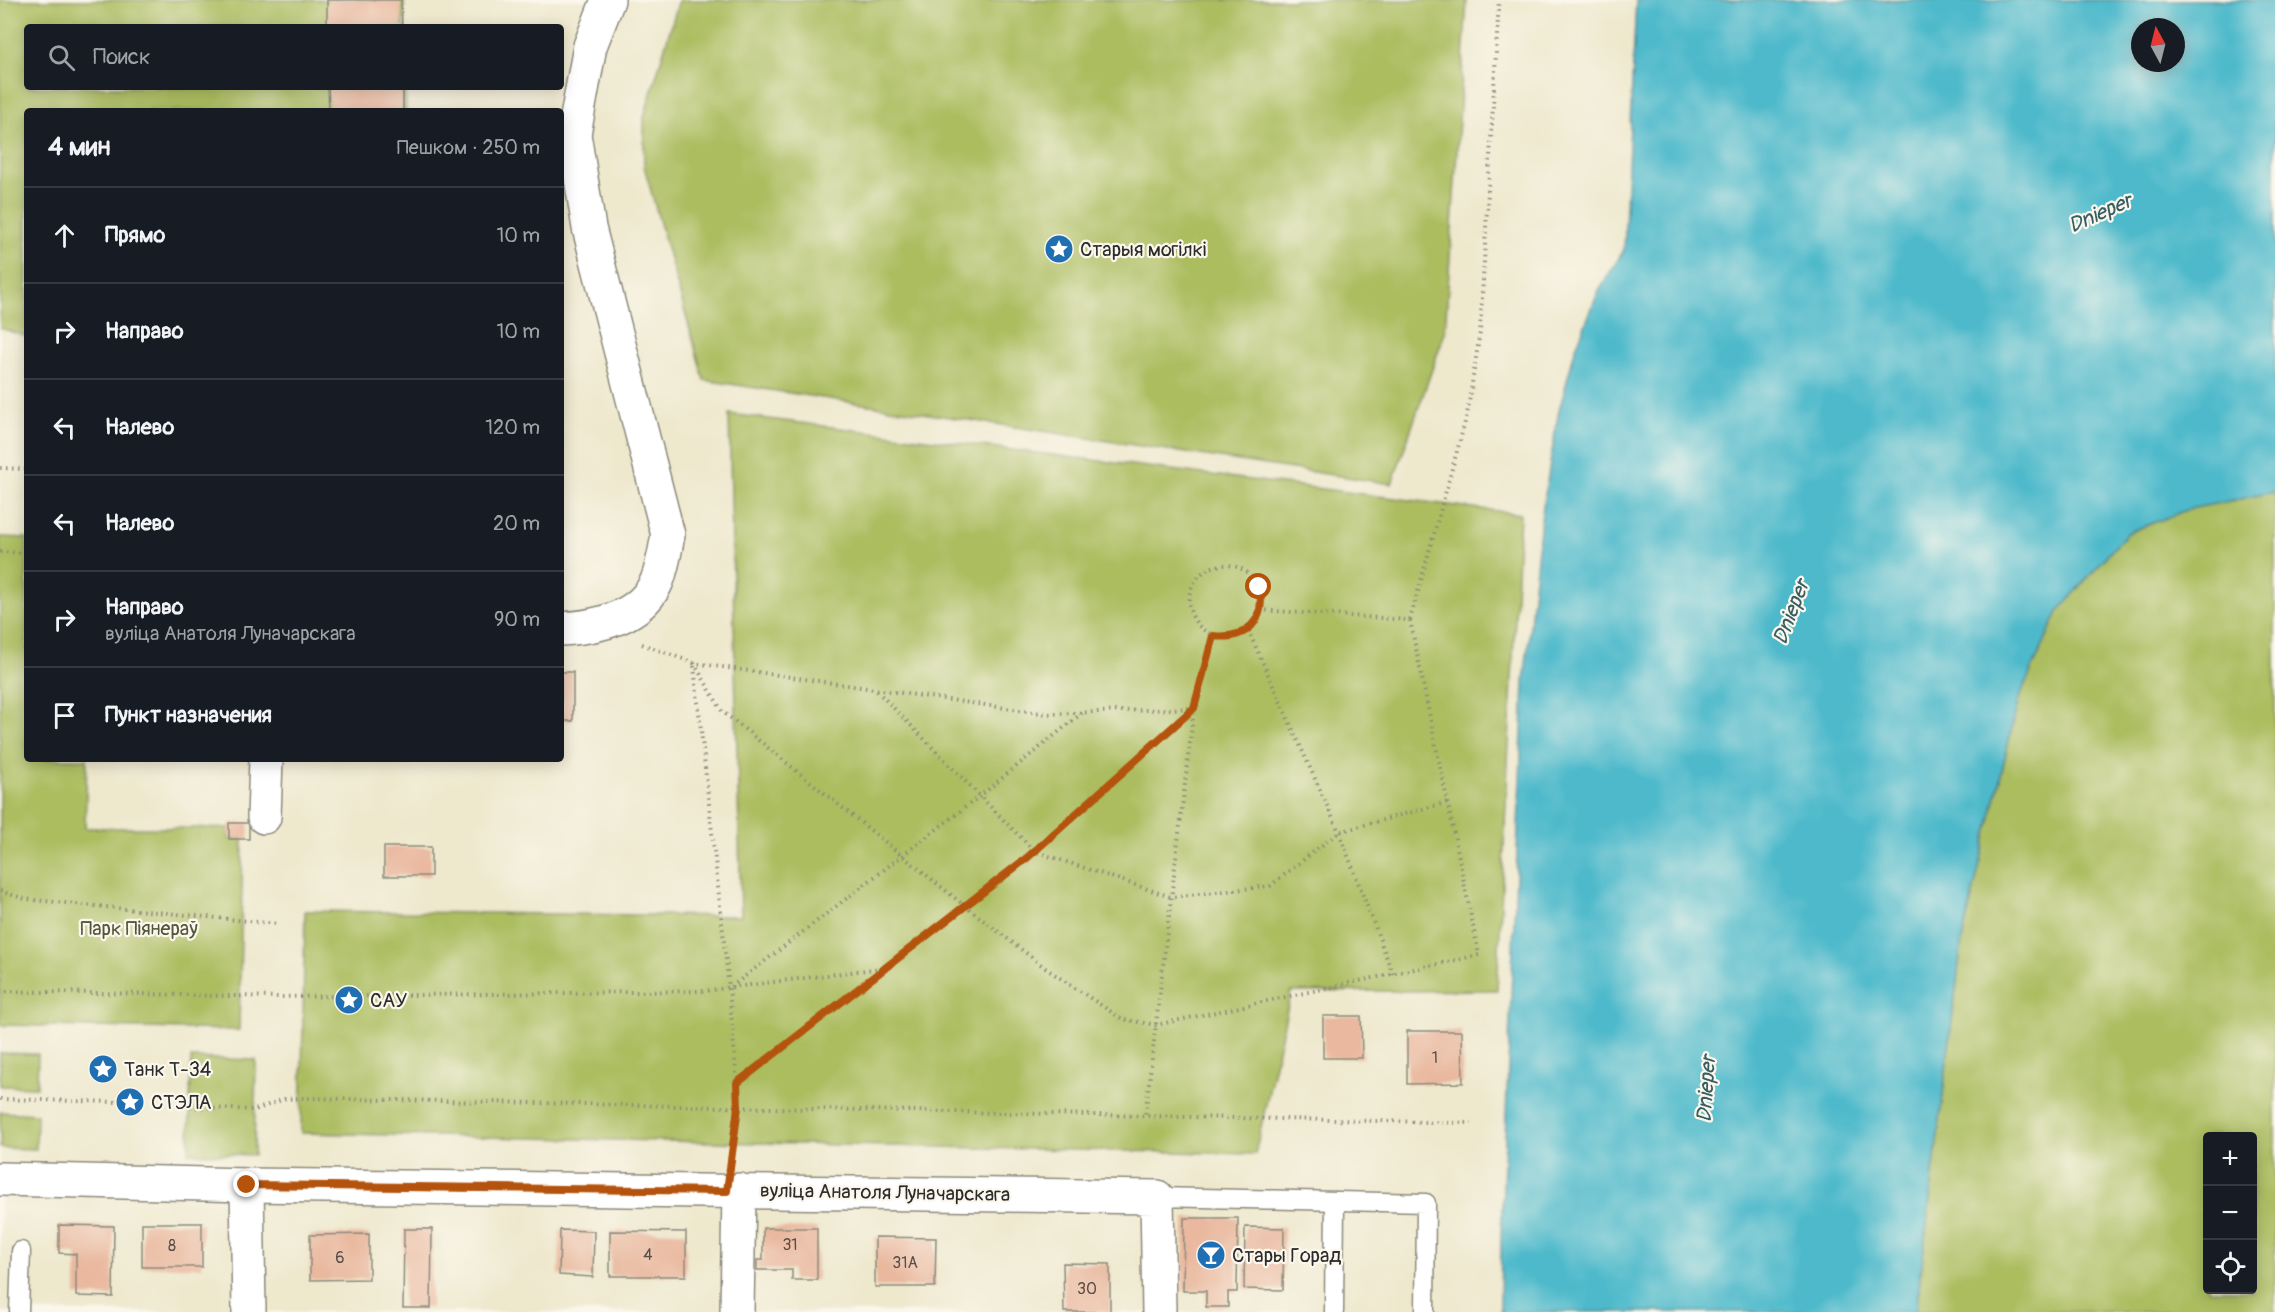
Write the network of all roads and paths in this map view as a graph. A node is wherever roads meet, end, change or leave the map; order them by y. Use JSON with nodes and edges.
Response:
{"nodes":[{"id":1,"x":608,"y":0,"type":"edge"},
{"id":2,"x":1499,"y":0,"type":"edge"},
{"id":3,"x":0,"y":468,"type":"edge"},
{"id":4,"x":24,"y":469,"type":"edge"},
{"id":5,"x":0,"y":552,"type":"edge"},
{"id":6,"x":24,"y":552,"type":"edge"},
{"id":7,"x":1260,"y":610,"type":"junction"},
{"id":8,"x":1410,"y":620,"type":"junction"},
{"id":9,"x":576,"y":627,"type":"edge"},
{"id":10,"x":1248,"y":630,"type":"junction"},
{"id":11,"x":1213,"y":636,"type":"junction"},
{"id":12,"x":694,"y":663,"type":"junction"},
{"id":13,"x":876,"y":690,"type":"junction"},
{"id":14,"x":1194,"y":708,"type":"junction"},
{"id":15,"x":1083,"y":712,"type":"junction"},
{"id":16,"x":266,"y":762,"type":"edge"},
{"id":17,"x":980,"y":796,"type":"junction"},
{"id":18,"x":1448,"y":802,"type":"junction"},
{"id":19,"x":264,"y":817,"type":"dead end"},
{"id":20,"x":1339,"y":832,"type":"junction"},
{"id":21,"x":1034,"y":851,"type":"junction"},
{"id":22,"x":902,"y":855,"type":"junction"},
{"id":23,"x":0,"y":891,"type":"edge"},
{"id":24,"x":1171,"y":897,"type":"junction"},
{"id":25,"x":965,"y":906,"type":"junction"},
{"id":26,"x":278,"y":924,"type":"dead end"},
{"id":27,"x":889,"y":967,"type":"junction"},
{"id":28,"x":1393,"y":974,"type":"junction"},
{"id":29,"x":729,"y":988,"type":"junction"},
{"id":30,"x":0,"y":992,"type":"edge"},
{"id":31,"x":1156,"y":1025,"type":"junction"},
{"id":32,"x":737,"y":1083,"type":"junction"},
{"id":33,"x":0,"y":1099,"type":"edge"},
{"id":34,"x":117,"y":1102,"type":"dead end"},
{"id":35,"x":190,"y":1107,"type":"dead end"},
{"id":36,"x":738,"y":1107,"type":"junction"},
{"id":37,"x":1145,"y":1116,"type":"junction"},
{"id":38,"x":1472,"y":1123,"type":"dead end"},
{"id":39,"x":0,"y":1179,"type":"edge"},
{"id":40,"x":247,"y":1185,"type":"junction"},
{"id":41,"x":733,"y":1190,"type":"junction"},
{"id":42,"x":1157,"y":1197,"type":"junction"},
{"id":43,"x":1335,"y":1201,"type":"junction"},
{"id":44,"x":21,"y":1251,"type":"dead end"},
{"id":45,"x":20,"y":1312,"type":"edge"},
{"id":46,"x":249,"y":1312,"type":"edge"},
{"id":47,"x":737,"y":1312,"type":"edge"},
{"id":48,"x":1159,"y":1312,"type":"edge"},
{"id":49,"x":1334,"y":1312,"type":"edge"},
{"id":50,"x":1425,"y":1312,"type":"edge"}],
"edges":[{"from":1,"to":9,"type":"street"},
{"from":2,"to":8,"type":"path"},
{"from":3,"to":4,"type":"path"},
{"from":5,"to":6,"type":"path"},
{"from":7,"to":8,"type":"path"},
{"from":7,"to":10,"type":"path"},
{"from":7,"to":11,"type":"path"},
{"from":8,"to":18,"type":"path"},
{"from":9,"to":12,"type":"path"},
{"from":10,"to":11,"type":"path"},
{"from":10,"to":20,"type":"path"},
{"from":11,"to":14,"type":"path"},
{"from":12,"to":13,"type":"path"},
{"from":12,"to":22,"type":"path"},
{"from":12,"to":29,"type":"path"},
{"from":13,"to":15,"type":"path"},
{"from":13,"to":17,"type":"path"},
{"from":14,"to":15,"type":"path"},
{"from":14,"to":21,"type":"path"},
{"from":14,"to":24,"type":"path"},
{"from":15,"to":17,"type":"path"},
{"from":16,"to":19,"type":"street"},
{"from":17,"to":21,"type":"path"},
{"from":17,"to":22,"type":"path"},
{"from":18,"to":20,"type":"path"},
{"from":18,"to":28,"type":"path"},
{"from":20,"to":24,"type":"path"},
{"from":20,"to":28,"type":"path"},
{"from":21,"to":24,"type":"path"},
{"from":21,"to":25,"type":"path"},
{"from":22,"to":25,"type":"path"},
{"from":22,"to":29,"type":"path"},
{"from":23,"to":26,"type":"path"},
{"from":24,"to":31,"type":"path"},
{"from":25,"to":27,"type":"path"},
{"from":25,"to":31,"type":"path"},
{"from":27,"to":29,"type":"path"},
{"from":27,"to":32,"type":"path"},
{"from":28,"to":31,"type":"path"},
{"from":29,"to":30,"type":"path"},
{"from":29,"to":32,"type":"path"},
{"from":31,"to":37,"type":"path"},
{"from":32,"to":36,"type":"path"},
{"from":33,"to":34,"type":"path"},
{"from":35,"to":36,"type":"path"},
{"from":36,"to":37,"type":"path"},
{"from":36,"to":41,"type":"path"},
{"from":37,"to":38,"type":"path"},
{"from":39,"to":40,"type":"street","name":"вуліца Анатоля Луначарскага"},
{"from":40,"to":41,"type":"street","name":"вуліца Анатоля Луначарскага"},
{"from":40,"to":46,"type":"street"},
{"from":41,"to":42,"type":"street","name":"вуліца Анатоля Луначарскага"},
{"from":41,"to":47,"type":"street"},
{"from":42,"to":43,"type":"lane"},
{"from":42,"to":48,"type":"street"},
{"from":43,"to":49,"type":"lane"},
{"from":43,"to":50,"type":"lane"},
{"from":44,"to":45,"type":"lane"}]}
